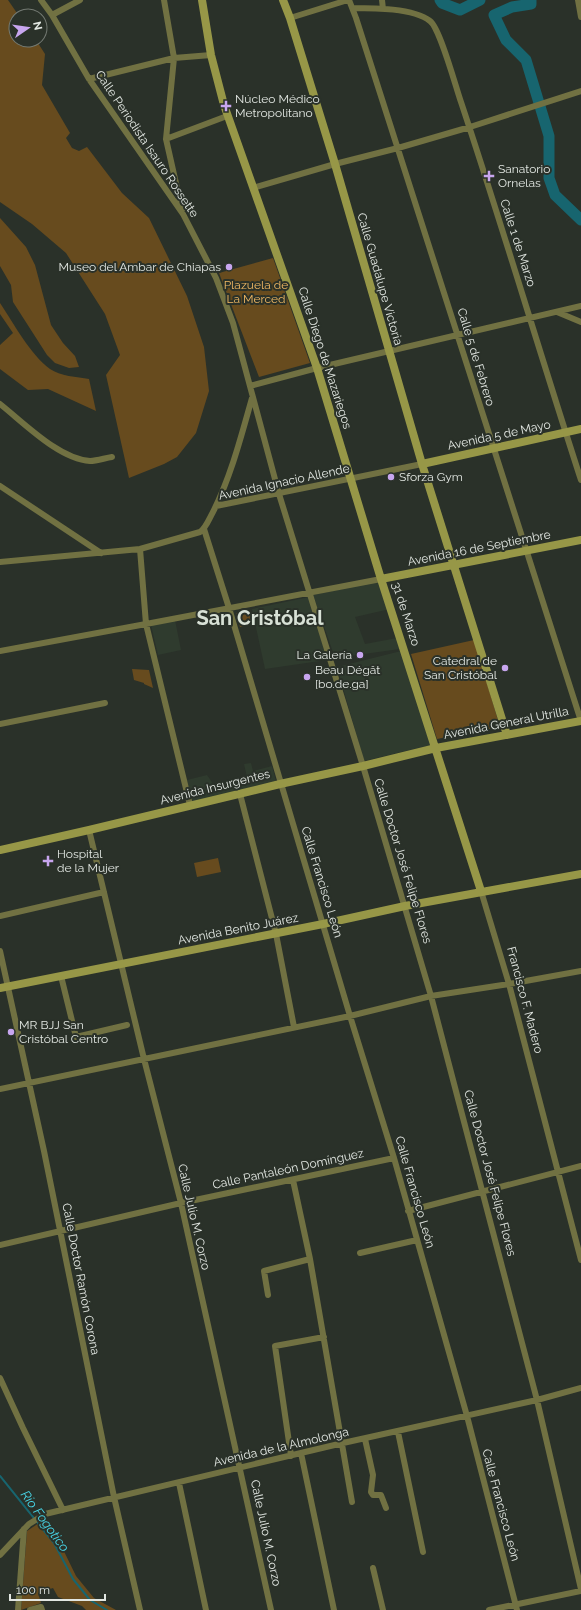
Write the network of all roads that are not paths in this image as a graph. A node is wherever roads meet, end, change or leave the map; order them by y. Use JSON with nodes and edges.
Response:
{"nodes":[{"id":1,"x":41,"y":0,"type":"edge"},
{"id":2,"x":80,"y":0,"type":"edge"},
{"id":3,"x":164,"y":0,"type":"edge"},
{"id":4,"x":202,"y":0,"type":"edge"},
{"id":5,"x":282,"y":0,"type":"edge"},
{"id":6,"x":348,"y":0,"type":"edge"},
{"id":7,"x":382,"y":0,"type":"edge"},
{"id":8,"x":578,"y":0,"type":"edge"},
{"id":9,"x":353,"y":8,"type":"junction"},
{"id":10,"x":383,"y":9,"type":"junction"},
{"id":11,"x":52,"y":15,"type":"junction"},
{"id":12,"x":581,"y":17,"type":"edge"},
{"id":13,"x":290,"y":18,"type":"junction"},
{"id":14,"x":211,"y":55,"type":"junction"},
{"id":15,"x":174,"y":58,"type":"junction"},
{"id":16,"x":89,"y":79,"type":"junction"},
{"id":17,"x":581,"y":91,"type":"edge"},
{"id":18,"x":227,"y":116,"type":"junction"},
{"id":19,"x":470,"y":127,"type":"junction"},
{"id":20,"x":166,"y":139,"type":"junction"},
{"id":21,"x":398,"y":148,"type":"junction"},
{"id":22,"x":335,"y":164,"type":"junction"},
{"id":23,"x":254,"y":188,"type":"junction"},
{"id":24,"x":183,"y":214,"type":"junction"},
{"id":25,"x":581,"y":306,"type":"edge"},
{"id":26,"x":557,"y":312,"type":"junction"},
{"id":27,"x":530,"y":318,"type":"junction"},
{"id":28,"x":581,"y":322,"type":"edge"},
{"id":29,"x":458,"y":335,"type":"junction"},
{"id":30,"x":388,"y":351,"type":"junction"},
{"id":31,"x":317,"y":368,"type":"junction"},
{"id":32,"x":250,"y":386,"type":"junction"},
{"id":33,"x":252,"y":397,"type":"junction"},
{"id":34,"x":0,"y":404,"type":"edge"},
{"id":35,"x":581,"y":429,"type":"edge"},
{"id":36,"x":566,"y":433,"type":"junction"},
{"id":37,"x":493,"y":450,"type":"junction"},
{"id":38,"x":112,"y":457,"type":"dead end"},
{"id":39,"x":422,"y":464,"type":"junction"},
{"id":40,"x":351,"y":479,"type":"junction"},
{"id":41,"x":581,"y":480,"type":"edge"},
{"id":42,"x":0,"y":486,"type":"edge"},
{"id":43,"x":279,"y":494,"type":"junction"},
{"id":44,"x":216,"y":506,"type":"junction"},
{"id":45,"x":204,"y":530,"type":"junction"},
{"id":46,"x":581,"y":540,"type":"edge"},
{"id":47,"x":140,"y":549,"type":"junction"},
{"id":48,"x":526,"y":551,"type":"junction"},
{"id":49,"x":101,"y":554,"type":"junction"},
{"id":50,"x":0,"y":562,"type":"edge"},
{"id":51,"x":453,"y":565,"type":"junction"},
{"id":52,"x":382,"y":579,"type":"junction"},
{"id":53,"x":309,"y":593,"type":"junction"},
{"id":54,"x":230,"y":608,"type":"junction"},
{"id":55,"x":146,"y":624,"type":"junction"},
{"id":56,"x":0,"y":651,"type":"edge"},
{"id":57,"x":105,"y":702,"type":"dead end"},
{"id":58,"x":581,"y":722,"type":"edge"},
{"id":59,"x":0,"y":724,"type":"edge"},
{"id":60,"x":507,"y":735,"type":"junction"},
{"id":61,"x":436,"y":748,"type":"junction"},
{"id":62,"x":363,"y":766,"type":"junction"},
{"id":63,"x":280,"y":784,"type":"junction"},
{"id":64,"x":240,"y":794,"type":"junction"},
{"id":65,"x":190,"y":805,"type":"junction"},
{"id":66,"x":89,"y":830,"type":"junction"},
{"id":67,"x":0,"y":850,"type":"edge"},
{"id":68,"x":581,"y":874,"type":"edge"},
{"id":69,"x":481,"y":891,"type":"junction"},
{"id":70,"x":104,"y":892,"type":"junction"},
{"id":71,"x":405,"y":906,"type":"junction"},
{"id":72,"x":0,"y":916,"type":"edge"},
{"id":73,"x":323,"y":924,"type":"junction"},
{"id":74,"x":276,"y":934,"type":"junction"},
{"id":75,"x":0,"y":951,"type":"edge"},
{"id":76,"x":122,"y":964,"type":"junction"},
{"id":77,"x":581,"y":971,"type":"edge"},
{"id":78,"x":61,"y":976,"type":"junction"},
{"id":79,"x":510,"y":984,"type":"junction"},
{"id":80,"x":4,"y":987,"type":"edge"},
{"id":81,"x":431,"y":996,"type":"junction"},
{"id":82,"x":350,"y":1016,"type":"junction"},
{"id":83,"x":127,"y":1025,"type":"dead end"},
{"id":84,"x":294,"y":1027,"type":"junction"},
{"id":85,"x":144,"y":1059,"type":"junction"},
{"id":86,"x":30,"y":1083,"type":"junction"},
{"id":87,"x":0,"y":1089,"type":"edge"},
{"id":88,"x":394,"y":1158,"type":"junction"},
{"id":89,"x":581,"y":1166,"type":"edge"},
{"id":90,"x":557,"y":1172,"type":"junction"},
{"id":91,"x":293,"y":1180,"type":"junction"},
{"id":92,"x":484,"y":1191,"type":"junction"},
{"id":93,"x":181,"y":1203,"type":"junction"},
{"id":94,"x":408,"y":1211,"type":"junction"},
{"id":95,"x":60,"y":1232,"type":"junction"},
{"id":96,"x":417,"y":1240,"type":"junction"},
{"id":97,"x":0,"y":1245,"type":"edge"},
{"id":98,"x":360,"y":1253,"type":"dead end"},
{"id":99,"x":310,"y":1259,"type":"junction"},
{"id":100,"x":581,"y":1260,"type":"edge"},
{"id":101,"x":268,"y":1295,"type":"dead end"},
{"id":102,"x":324,"y":1337,"type":"junction"},
{"id":103,"x":0,"y":1378,"type":"edge"},
{"id":104,"x":581,"y":1388,"type":"edge"},
{"id":105,"x":537,"y":1400,"type":"junction"},
{"id":106,"x":467,"y":1416,"type":"junction"},
{"id":107,"x":398,"y":1432,"type":"junction"},
{"id":108,"x":365,"y":1439,"type":"junction"},
{"id":109,"x":342,"y":1443,"type":"junction"},
{"id":110,"x":301,"y":1453,"type":"junction"},
{"id":111,"x":291,"y":1456,"type":"junction"},
{"id":112,"x":240,"y":1467,"type":"junction"},
{"id":113,"x":179,"y":1482,"type":"junction"},
{"id":114,"x":114,"y":1497,"type":"junction"},
{"id":115,"x":352,"y":1502,"type":"dead end"},
{"id":116,"x":386,"y":1508,"type":"dead end"},
{"id":117,"x":63,"y":1510,"type":"junction"},
{"id":118,"x":26,"y":1527,"type":"junction"},
{"id":119,"x":423,"y":1552,"type":"dead end"},
{"id":120,"x":0,"y":1555,"type":"edge"},
{"id":121,"x":373,"y":1568,"type":"dead end"},
{"id":122,"x":581,"y":1590,"type":"edge"},
{"id":123,"x":41,"y":1608,"type":"edge"},
{"id":124,"x":517,"y":1608,"type":"edge"},
{"id":125,"x":18,"y":1610,"type":"edge"},
{"id":126,"x":30,"y":1610,"type":"edge"},
{"id":127,"x":140,"y":1610,"type":"edge"},
{"id":128,"x":206,"y":1610,"type":"edge"},
{"id":129,"x":271,"y":1610,"type":"edge"},
{"id":130,"x":334,"y":1610,"type":"edge"},
{"id":131,"x":383,"y":1610,"type":"edge"},
{"id":132,"x":489,"y":1610,"type":"edge"}],
"edges":[{"from":1,"to":11,"type":"street","name":"Calle Periodista Isauro Rossette"},
{"from":2,"to":11,"type":"street"},
{"from":3,"to":15,"type":"street"},
{"from":4,"to":14,"type":"street","name":"Calle Diego de Mazariegos"},
{"from":5,"to":13,"type":"street","name":"Calle Guadalupe Victoria"},
{"from":6,"to":9,"type":"street","name":"Calle 5 de Febrero"},
{"from":6,"to":13,"type":"street"},
{"from":7,"to":10,"type":"street"},
{"from":8,"to":12,"type":"street"},
{"from":9,"to":10,"type":"street","name":"Calle 1 de Marzo"},
{"from":9,"to":21,"type":"street","name":"Calle 5 de Febrero"},
{"from":10,"to":19,"type":"street","name":"Calle 1 de Marzo"},
{"from":11,"to":16,"type":"street","name":"Calle Periodista Isauro Rossette"},
{"from":13,"to":22,"type":"street","name":"Calle Guadalupe Victoria"},
{"from":14,"to":15,"type":"street"},
{"from":14,"to":18,"type":"street","name":"Calle Diego de Mazariegos"},
{"from":15,"to":16,"type":"street"},
{"from":15,"to":20,"type":"street"},
{"from":16,"to":24,"type":"street","name":"Calle Periodista Isauro Rossette"},
{"from":17,"to":19,"type":"street"},
{"from":18,"to":20,"type":"street"},
{"from":18,"to":23,"type":"street","name":"Calle Diego de Mazariegos"},
{"from":19,"to":21,"type":"street"},
{"from":19,"to":27,"type":"street","name":"Calle 1 de Marzo"},
{"from":20,"to":24,"type":"street"},
{"from":21,"to":22,"type":"street"},
{"from":21,"to":29,"type":"street","name":"Calle 5 de Febrero"},
{"from":22,"to":23,"type":"street"},
{"from":22,"to":30,"type":"street","name":"Calle Guadalupe Victoria"},
{"from":23,"to":31,"type":"street","name":"Calle Diego de Mazariegos"},
{"from":24,"to":32,"type":"street","name":"Calle Periodista Isauro Rossette"},
{"from":25,"to":26,"type":"street"},
{"from":26,"to":27,"type":"street"},
{"from":26,"to":28,"type":"street"},
{"from":27,"to":29,"type":"street"},
{"from":27,"to":36,"type":"street","name":"Calle 1 de Marzo"},
{"from":29,"to":30,"type":"street"},
{"from":29,"to":37,"type":"street","name":"Calle 5 de Febrero"},
{"from":30,"to":31,"type":"street"},
{"from":30,"to":39,"type":"street","name":"Calle Guadalupe Victoria"},
{"from":31,"to":32,"type":"street"},
{"from":31,"to":40,"type":"street","name":"Calle Diego de Mazariegos"},
{"from":32,"to":33,"type":"street","name":"Calle Periodista Isauro Rossette"},
{"from":33,"to":43,"type":"street","name":"Calle Periodista Isauro Rossette"},
{"from":33,"to":44,"type":"street"},
{"from":34,"to":38,"type":"street"},
{"from":35,"to":36,"type":"street","name":"Avenida 5 de Mayo"},
{"from":36,"to":37,"type":"street","name":"Avenida 5 de Mayo"},
{"from":36,"to":41,"type":"street","name":"Calle 1 de Marzo"},
{"from":37,"to":39,"type":"street","name":"Avenida 5 de Mayo"},
{"from":37,"to":48,"type":"street","name":"Calle 5 de Febrero"},
{"from":39,"to":40,"type":"street","name":"Avenida Ignacio Allende"},
{"from":39,"to":51,"type":"street","name":"Calle Guadalupe Victoria"},
{"from":40,"to":43,"type":"street","name":"Avenida Ignacio Allende"},
{"from":40,"to":52,"type":"street","name":"Calle Diego de Mazariegos"},
{"from":42,"to":49,"type":"street"},
{"from":43,"to":44,"type":"street","name":"Avenida Ignacio Allende"},
{"from":43,"to":53,"type":"street","name":"Calle Periodista Isauro Rossette"},
{"from":44,"to":45,"type":"street","name":"Avenida Ignacio Allende"},
{"from":45,"to":47,"type":"street"},
{"from":45,"to":54,"type":"street","name":"Calle Francisco León"},
{"from":46,"to":48,"type":"street","name":"Avenida 16 de Septiembre"},
{"from":47,"to":49,"type":"street"},
{"from":47,"to":55,"type":"street"},
{"from":48,"to":51,"type":"street","name":"Avenida 16 de Septiembre"},
{"from":48,"to":58,"type":"street","name":"Calle 5 de Febrero"},
{"from":49,"to":50,"type":"street"},
{"from":51,"to":52,"type":"street","name":"Avenida 16 de Septiembre"},
{"from":51,"to":60,"type":"street","name":"Calle Guadalupe Victoria"},
{"from":52,"to":53,"type":"street"},
{"from":52,"to":61,"type":"street","name":"31 de Marzo"},
{"from":53,"to":54,"type":"street"},
{"from":53,"to":62,"type":"street","name":"Calle Doctor José Felipe Flores"},
{"from":54,"to":55,"type":"street"},
{"from":54,"to":63,"type":"street","name":"Calle Francisco León"},
{"from":55,"to":56,"type":"street"},
{"from":55,"to":65,"type":"street"},
{"from":57,"to":59,"type":"street"},
{"from":58,"to":60,"type":"street","name":"Avenida General Utrilla"},
{"from":60,"to":61,"type":"street","name":"Avenida General Utrilla"},
{"from":61,"to":62,"type":"street","name":"Avenida Insurgentes"},
{"from":61,"to":69,"type":"street","name":"Francisco F. Madero"},
{"from":62,"to":63,"type":"street","name":"Avenida Insurgentes"},
{"from":62,"to":71,"type":"street","name":"Calle Doctor José Felipe Flores"},
{"from":63,"to":64,"type":"street","name":"Avenida Insurgentes"},
{"from":63,"to":73,"type":"street","name":"Calle Francisco León"},
{"from":64,"to":65,"type":"street","name":"Avenida Insurgentes"},
{"from":64,"to":74,"type":"street"},
{"from":65,"to":66,"type":"street","name":"Avenida Insurgentes"},
{"from":66,"to":67,"type":"street","name":"Avenida Insurgentes"},
{"from":66,"to":70,"type":"street","name":"Calle Julio M. Corzo"},
{"from":68,"to":69,"type":"street","name":"Avenida Benito Juárez"},
{"from":69,"to":71,"type":"street","name":"Avenida Benito Juárez"},
{"from":69,"to":79,"type":"street","name":"Francisco F. Madero"},
{"from":70,"to":72,"type":"street"},
{"from":70,"to":76,"type":"street","name":"Calle Julio M. Corzo"},
{"from":71,"to":73,"type":"street","name":"Avenida Benito Juárez"},
{"from":71,"to":81,"type":"street","name":"Calle Doctor José Felipe Flores"},
{"from":73,"to":74,"type":"street","name":"Avenida Benito Juárez"},
{"from":73,"to":82,"type":"street","name":"Calle Francisco León"},
{"from":74,"to":76,"type":"street","name":"Avenida Benito Juárez"},
{"from":74,"to":84,"type":"street"},
{"from":75,"to":80,"type":"street","name":"Calle Doctor Ramón Corona"},
{"from":76,"to":78,"type":"street","name":"Avenida Benito Juárez"},
{"from":76,"to":85,"type":"street","name":"Calle Julio M. Corzo"},
{"from":77,"to":79,"type":"street"},
{"from":78,"to":80,"type":"street","name":"Avenida Benito Juárez"},
{"from":78,"to":83,"type":"street"},
{"from":79,"to":81,"type":"street"},
{"from":79,"to":90,"type":"street","name":"Francisco F. Madero"},
{"from":80,"to":86,"type":"street","name":"Calle Doctor Ramón Corona"},
{"from":81,"to":82,"type":"street"},
{"from":81,"to":92,"type":"street","name":"Calle Doctor José Felipe Flores"},
{"from":82,"to":84,"type":"street"},
{"from":82,"to":88,"type":"street","name":"Calle Francisco León"},
{"from":84,"to":85,"type":"street"},
{"from":85,"to":86,"type":"street"},
{"from":85,"to":93,"type":"street","name":"Calle Julio M. Corzo"},
{"from":86,"to":87,"type":"street"},
{"from":86,"to":95,"type":"street","name":"Calle Doctor Ramón Corona"},
{"from":88,"to":91,"type":"street","name":"Calle Pantaleón Domínguez"},
{"from":88,"to":94,"type":"street","name":"Calle Francisco León"},
{"from":89,"to":90,"type":"street"},
{"from":90,"to":92,"type":"street"},
{"from":90,"to":100,"type":"street","name":"Francisco F. Madero"},
{"from":91,"to":93,"type":"street","name":"Calle Pantaleón Domínguez"},
{"from":91,"to":99,"type":"street"},
{"from":92,"to":94,"type":"street"},
{"from":92,"to":105,"type":"street","name":"Calle Doctor José Felipe Flores"},
{"from":93,"to":95,"type":"street","name":"Calle Pantaleón Domínguez"},
{"from":93,"to":112,"type":"street","name":"Calle Julio M. Corzo"},
{"from":94,"to":96,"type":"street","name":"Calle Francisco León"},
{"from":95,"to":97,"type":"street","name":"Calle Pantaleón Domínguez"},
{"from":95,"to":114,"type":"street","name":"Calle Doctor Ramón Corona"},
{"from":96,"to":98,"type":"street"},
{"from":96,"to":106,"type":"street","name":"Calle Francisco León"},
{"from":99,"to":101,"type":"street"},
{"from":99,"to":102,"type":"street"},
{"from":102,"to":109,"type":"street"},
{"from":102,"to":111,"type":"street"},
{"from":103,"to":117,"type":"street"},
{"from":104,"to":105,"type":"street","name":"Avenida de la Almolonga"},
{"from":105,"to":106,"type":"street","name":"Avenida de la Almolonga"},
{"from":105,"to":122,"type":"street","name":"Calle Doctor José Felipe Flores"},
{"from":106,"to":107,"type":"street","name":"Avenida de la Almolonga"},
{"from":106,"to":124,"type":"street","name":"Calle Francisco León"},
{"from":107,"to":108,"type":"street","name":"Avenida de la Almolonga"},
{"from":107,"to":119,"type":"street"},
{"from":108,"to":109,"type":"street","name":"Avenida de la Almolonga"},
{"from":108,"to":116,"type":"street"},
{"from":109,"to":110,"type":"street","name":"Avenida de la Almolonga"},
{"from":109,"to":115,"type":"street"},
{"from":110,"to":111,"type":"street","name":"Avenida de la Almolonga"},
{"from":110,"to":130,"type":"street"},
{"from":111,"to":112,"type":"street","name":"Avenida de la Almolonga"},
{"from":112,"to":113,"type":"street","name":"Avenida de la Almolonga"},
{"from":112,"to":129,"type":"street","name":"Calle Julio M. Corzo"},
{"from":113,"to":114,"type":"street","name":"Avenida de la Almolonga"},
{"from":113,"to":128,"type":"street"},
{"from":114,"to":117,"type":"street","name":"Avenida de la Almolonga"},
{"from":114,"to":127,"type":"street","name":"Calle Doctor Ramón Corona"},
{"from":117,"to":118,"type":"street","name":"Avenida de la Almolonga"},
{"from":118,"to":120,"type":"street","name":"Avenida de la Almolonga"},
{"from":118,"to":125,"type":"street"},
{"from":121,"to":131,"type":"street"},
{"from":122,"to":124,"type":"street"},
{"from":123,"to":126,"type":"street"},
{"from":124,"to":132,"type":"street"}]}
